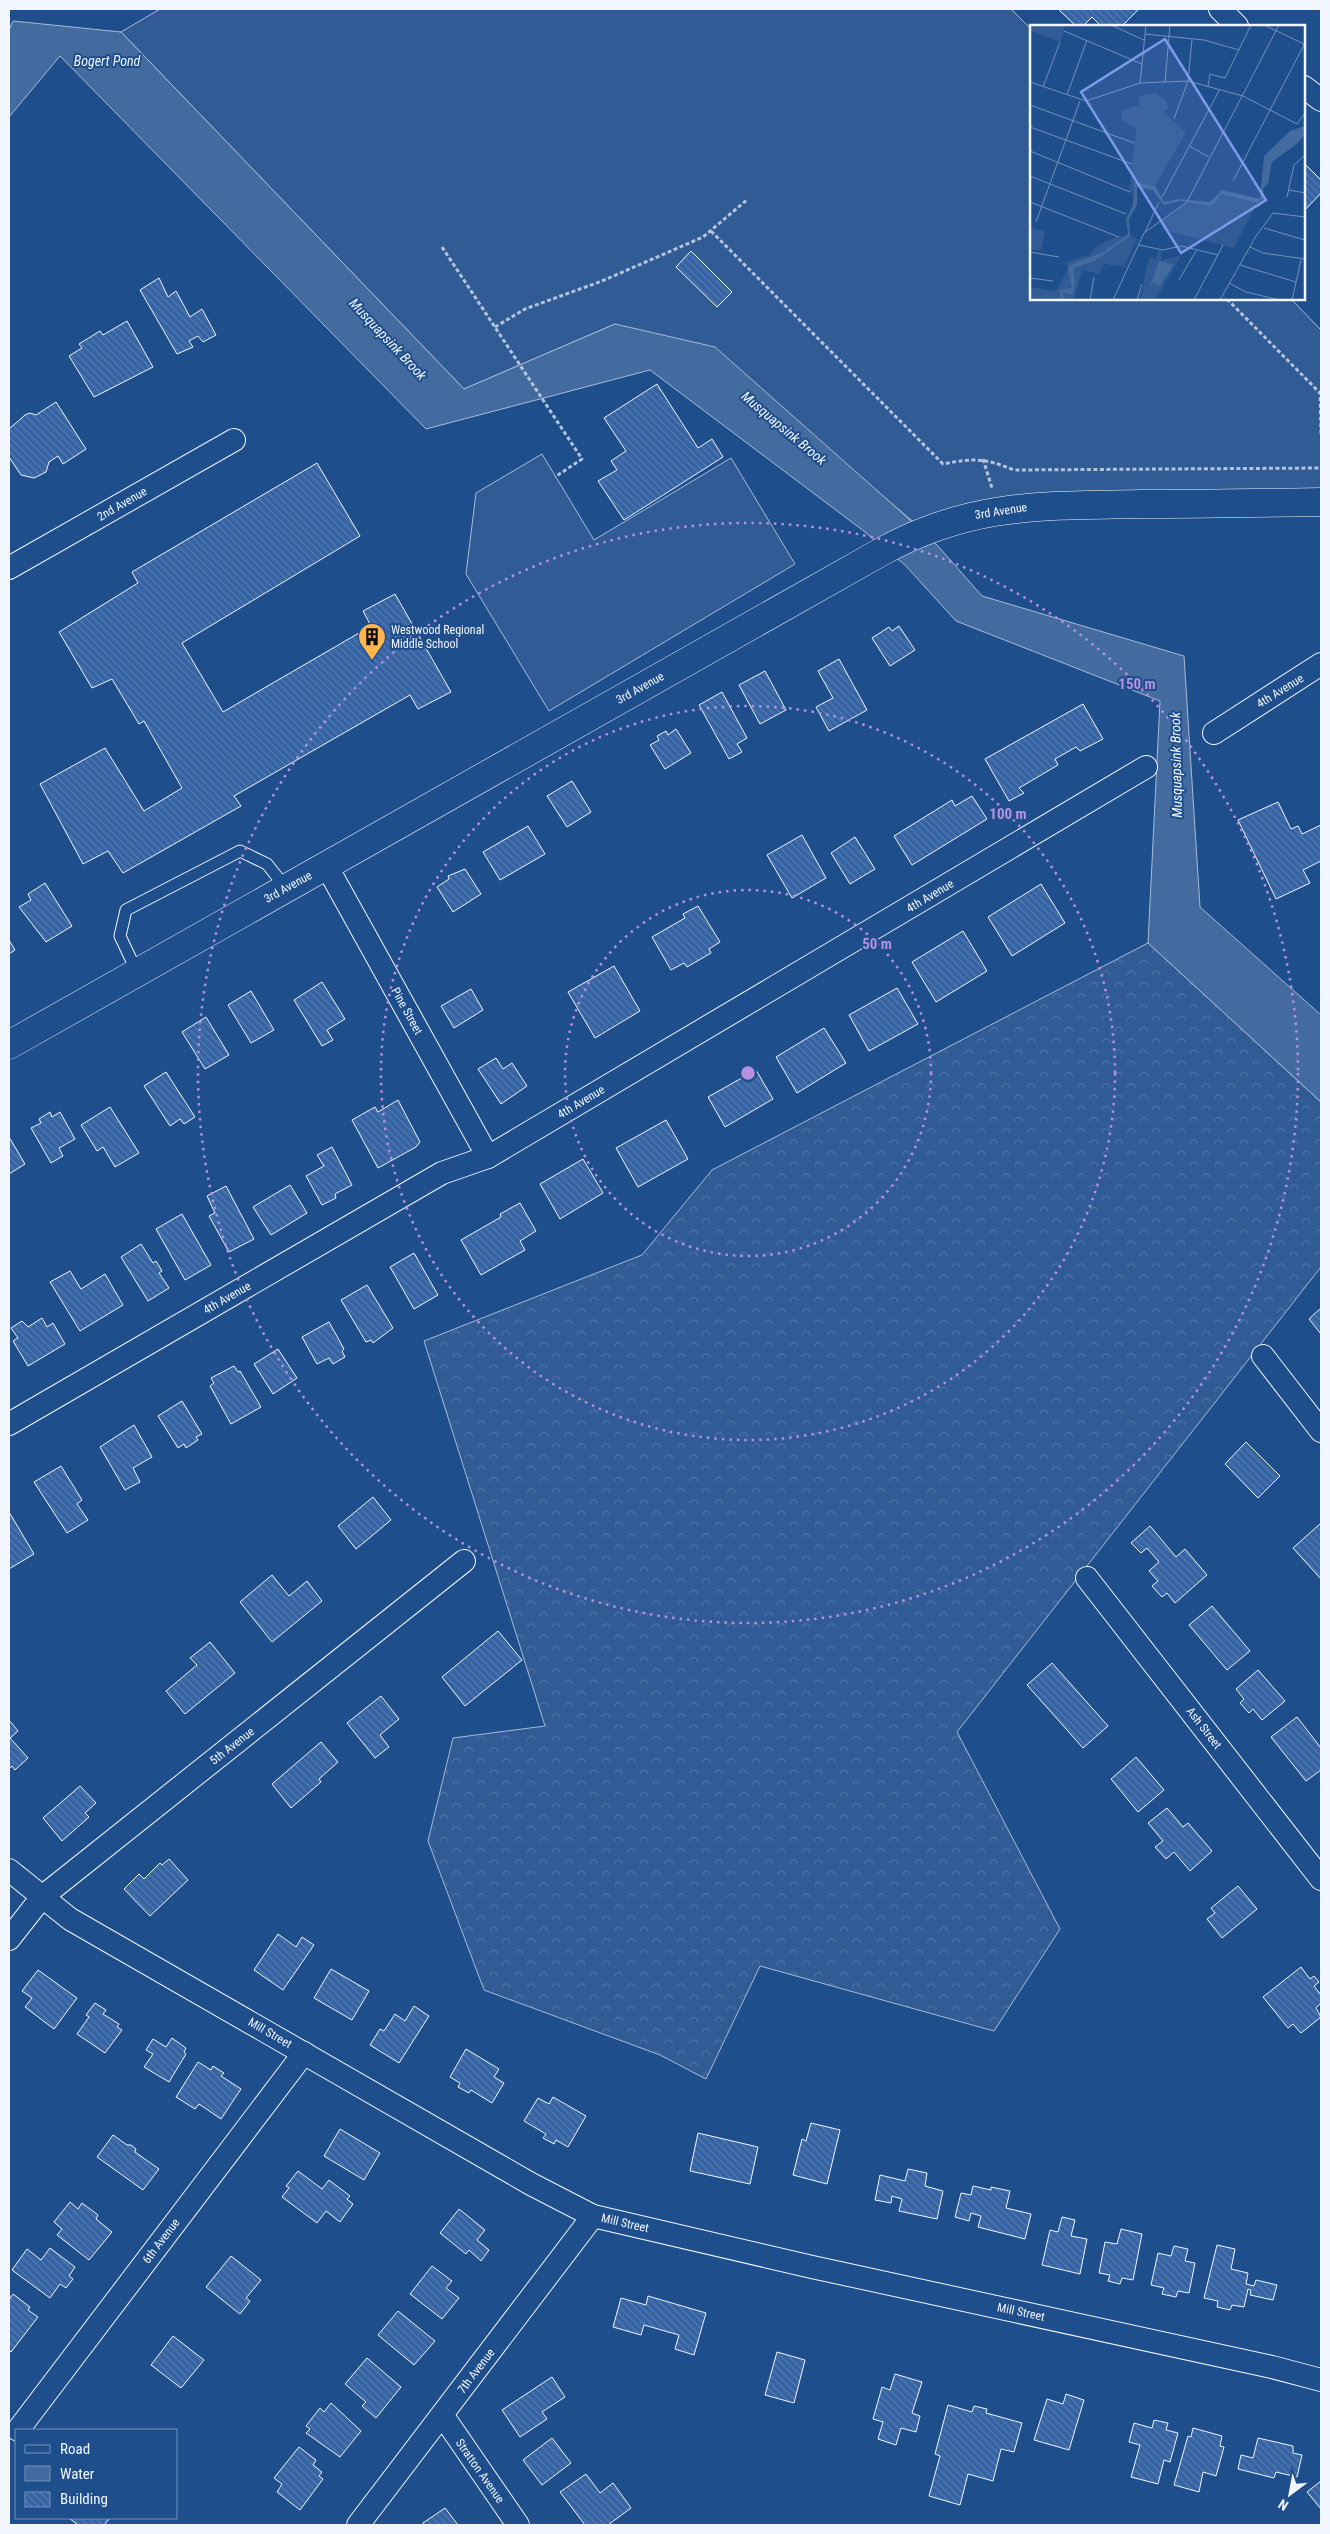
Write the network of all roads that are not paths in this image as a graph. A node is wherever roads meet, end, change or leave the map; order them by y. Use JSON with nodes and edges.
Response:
{"nodes":[{"id":1,"x":1220,"y":9,"type":"edge"},
{"id":2,"x":1236,"y":25,"type":"edge"},
{"id":3,"x":1305,"y":88,"type":"edge"},
{"id":4,"x":1321,"y":100,"type":"edge"},
{"id":5,"x":234,"y":440,"type":"dead end"},
{"id":6,"x":1321,"y":502,"type":"edge"},
{"id":7,"x":9,"y":568,"type":"edge"},
{"id":8,"x":1321,"y":664,"type":"edge"},
{"id":9,"x":1214,"y":733,"type":"dead end"},
{"id":10,"x":1146,"y":767,"type":"dead end"},
{"id":11,"x":326,"y":866,"type":"junction"},
{"id":12,"x":286,"y":888,"type":"junction"},
{"id":13,"x":137,"y":972,"type":"junction"},
{"id":14,"x":9,"y":1045,"type":"edge"},
{"id":15,"x":488,"y":1157,"type":"junction"},
{"id":16,"x":1263,"y":1356,"type":"dead end"},
{"id":17,"x":9,"y":1424,"type":"edge"},
{"id":18,"x":1321,"y":1431,"type":"edge"},
{"id":19,"x":464,"y":1561,"type":"dead end"},
{"id":20,"x":1087,"y":1578,"type":"dead end"},
{"id":21,"x":9,"y":1870,"type":"edge"},
{"id":22,"x":1321,"y":1879,"type":"edge"},
{"id":23,"x":42,"y":1897,"type":"junction"},
{"id":24,"x":9,"y":1939,"type":"edge"},
{"id":25,"x":304,"y":2053,"type":"junction"},
{"id":26,"x":593,"y":2216,"type":"junction"},
{"id":27,"x":1321,"y":2380,"type":"edge"},
{"id":28,"x":443,"y":2416,"type":"junction"},
{"id":29,"x":19,"y":2429,"type":"edge"},
{"id":30,"x":358,"y":2525,"type":"edge"},
{"id":31,"x":518,"y":2525,"type":"edge"}],
"edges":[{"from":1,"to":2,"type":"street"},
{"from":3,"to":4,"type":"street"},
{"from":5,"to":7,"type":"street","name":"2nd Avenue"},
{"from":6,"to":11,"type":"main road","name":"3rd Avenue"},
{"from":8,"to":9,"type":"street","name":"4th Avenue"},
{"from":10,"to":15,"type":"street","name":"4th Avenue"},
{"from":11,"to":12,"type":"main road","name":"3rd Avenue"},
{"from":11,"to":15,"type":"street","name":"Pine Street"},
{"from":12,"to":13,"type":"main road","name":"3rd Avenue"},
{"from":12,"to":13,"type":"lane"},
{"from":13,"to":14,"type":"main road","name":"3rd Avenue"},
{"from":15,"to":17,"type":"street","name":"4th Avenue"},
{"from":16,"to":18,"type":"street"},
{"from":19,"to":23,"type":"street","name":"5th Avenue"},
{"from":20,"to":22,"type":"street","name":"Ash Street"},
{"from":21,"to":23,"type":"street","name":"Mill Street"},
{"from":23,"to":24,"type":"street","name":"5th Avenue"},
{"from":23,"to":25,"type":"street","name":"Mill Street"},
{"from":25,"to":26,"type":"street","name":"Mill Street"},
{"from":25,"to":29,"type":"street","name":"6th Avenue"},
{"from":26,"to":27,"type":"street","name":"Mill Street"},
{"from":26,"to":28,"type":"street","name":"7th Avenue"},
{"from":28,"to":30,"type":"street","name":"7th Avenue"},
{"from":28,"to":31,"type":"street","name":"Stratton Avenue"}]}
